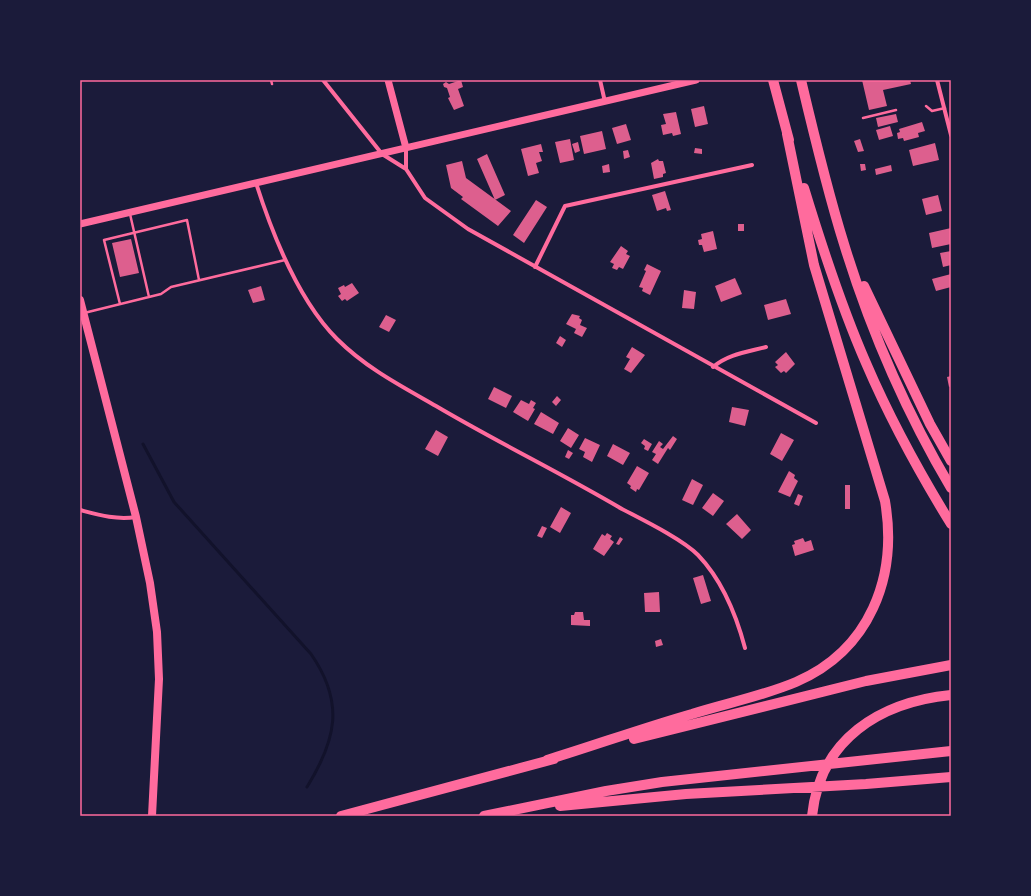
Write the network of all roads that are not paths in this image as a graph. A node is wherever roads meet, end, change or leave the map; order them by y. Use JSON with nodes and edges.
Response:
{"nodes":[{"id":1,"x":271,"y":80,"type":"edge"},
{"id":2,"x":323,"y":80,"type":"edge"},
{"id":3,"x":388,"y":80,"type":"edge"},
{"id":4,"x":600,"y":80,"type":"edge"},
{"id":5,"x":696,"y":80,"type":"edge"},
{"id":6,"x":773,"y":80,"type":"edge"},
{"id":7,"x":801,"y":80,"type":"edge"},
{"id":8,"x":938,"y":80,"type":"edge"},
{"id":9,"x":272,"y":84,"type":"dead end"},
{"id":10,"x":605,"y":102,"type":"junction"},
{"id":11,"x":926,"y":106,"type":"dead end"},
{"id":12,"x":944,"y":108,"type":"junction"},
{"id":13,"x":896,"y":110,"type":"dead end"},
{"id":14,"x":863,"y":118,"type":"dead end"},
{"id":15,"x":786,"y":134,"type":"junction"},
{"id":16,"x":951,"y":135,"type":"edge"},
{"id":17,"x":406,"y":148,"type":"junction"},
{"id":18,"x":382,"y":154,"type":"junction"},
{"id":19,"x":752,"y":165,"type":"dead end"},
{"id":20,"x":406,"y":169,"type":"junction"},
{"id":21,"x":256,"y":183,"type":"junction"},
{"id":22,"x":129,"y":213,"type":"junction"},
{"id":23,"x":80,"y":224,"type":"edge"},
{"id":24,"x":134,"y":232,"type":"junction"},
{"id":25,"x":844,"y":244,"type":"junction"},
{"id":26,"x":287,"y":259,"type":"junction"},
{"id":27,"x":535,"y":267,"type":"junction"},
{"id":28,"x":200,"y":280,"type":"junction"},
{"id":29,"x":149,"y":298,"type":"junction"},
{"id":30,"x":80,"y":300,"type":"edge"},
{"id":31,"x":120,"y":304,"type":"junction"},
{"id":32,"x":84,"y":313,"type":"junction"},
{"id":33,"x":766,"y":347,"type":"dead end"},
{"id":34,"x":713,"y":367,"type":"junction"},
{"id":35,"x":816,"y":423,"type":"dead end"},
{"id":36,"x":951,"y":461,"type":"edge"},
{"id":37,"x":951,"y":488,"type":"edge"},
{"id":38,"x":80,"y":510,"type":"edge"},
{"id":39,"x":136,"y":517,"type":"junction"},
{"id":40,"x":951,"y":524,"type":"edge"},
{"id":41,"x":745,"y":648,"type":"dead end"},
{"id":42,"x":951,"y":665,"type":"edge"},
{"id":43,"x":951,"y":695,"type":"edge"},
{"id":44,"x":951,"y":751,"type":"edge"},
{"id":45,"x":548,"y":760,"type":"junction"},
{"id":46,"x":951,"y":777,"type":"edge"},
{"id":47,"x":152,"y":816,"type":"edge"},
{"id":48,"x":341,"y":816,"type":"edge"},
{"id":49,"x":484,"y":816,"type":"edge"},
{"id":50,"x":494,"y":816,"type":"edge"},
{"id":51,"x":812,"y":816,"type":"edge"}],
"edges":[{"from":1,"to":9,"type":"lane"},
{"from":2,"to":18,"type":"street"},
{"from":3,"to":17,"type":"street"},
{"from":4,"to":10,"type":"street"},
{"from":5,"to":10,"type":"street"},
{"from":6,"to":15,"type":"highway"},
{"from":7,"to":25,"type":"highway"},
{"from":8,"to":12,"type":"street"},
{"from":10,"to":17,"type":"street"},
{"from":11,"to":12,"type":"lane"},
{"from":12,"to":16,"type":"street"},
{"from":13,"to":14,"type":"lane"},
{"from":15,"to":40,"type":"highway"},
{"from":15,"to":45,"type":"highway"},
{"from":17,"to":18,"type":"street"},
{"from":17,"to":20,"type":"street"},
{"from":18,"to":20,"type":"street"},
{"from":18,"to":21,"type":"street"},
{"from":19,"to":27,"type":"street"},
{"from":20,"to":27,"type":"street"},
{"from":21,"to":22,"type":"street"},
{"from":21,"to":26,"type":"street"},
{"from":22,"to":23,"type":"street"},
{"from":22,"to":24,"type":"lane"},
{"from":24,"to":28,"type":"lane"},
{"from":24,"to":29,"type":"lane"},
{"from":24,"to":31,"type":"lane"},
{"from":25,"to":36,"type":"highway"},
{"from":25,"to":37,"type":"highway"},
{"from":26,"to":28,"type":"lane"},
{"from":26,"to":41,"type":"street"},
{"from":27,"to":34,"type":"street"},
{"from":28,"to":29,"type":"lane"},
{"from":29,"to":31,"type":"lane"},
{"from":30,"to":32,"type":"main road"},
{"from":31,"to":32,"type":"lane"},
{"from":32,"to":39,"type":"main road"},
{"from":33,"to":34,"type":"street"},
{"from":34,"to":35,"type":"street"},
{"from":38,"to":39,"type":"street"},
{"from":39,"to":47,"type":"main road"},
{"from":42,"to":45,"type":"highway"},
{"from":43,"to":51,"type":"highway"},
{"from":44,"to":49,"type":"highway"},
{"from":45,"to":48,"type":"highway"},
{"from":46,"to":50,"type":"highway"}]}
